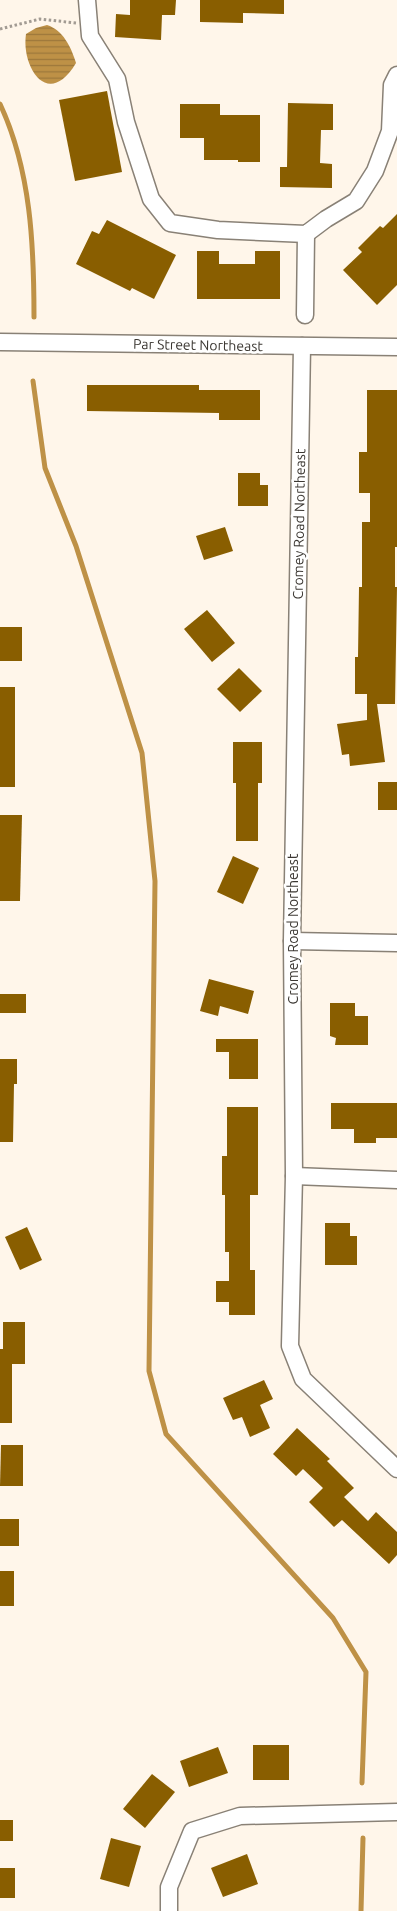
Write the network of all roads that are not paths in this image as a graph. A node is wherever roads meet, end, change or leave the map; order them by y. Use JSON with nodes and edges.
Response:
{"nodes":[{"id":1,"x":87,"y":0,"type":"edge"},
{"id":2,"x":397,"y":75,"type":"edge"},
{"id":3,"x":306,"y":234,"type":"junction"},
{"id":4,"x":304,"y":315,"type":"dead end"},
{"id":5,"x":0,"y":342,"type":"edge"},
{"id":6,"x":302,"y":346,"type":"junction"},
{"id":7,"x":397,"y":348,"type":"edge"},
{"id":8,"x":292,"y":941,"type":"junction"},
{"id":9,"x":397,"y":943,"type":"edge"},
{"id":10,"x":294,"y":1176,"type":"junction"},
{"id":11,"x":397,"y":1180,"type":"edge"},
{"id":12,"x":397,"y":1469,"type":"edge"},
{"id":13,"x":397,"y":1812,"type":"edge"},
{"id":14,"x":169,"y":1911,"type":"edge"}],
"edges":[{"from":1,"to":3,"type":"street"},
{"from":2,"to":3,"type":"street"},
{"from":3,"to":4,"type":"street"},
{"from":5,"to":6,"type":"street","name":"Par Street Northeast"},
{"from":6,"to":7,"type":"street","name":"Par Street Northeast"},
{"from":6,"to":8,"type":"street","name":"Cromey Road Northeast"},
{"from":8,"to":9,"type":"street"},
{"from":8,"to":10,"type":"street","name":"Cromey Road Northeast"},
{"from":10,"to":11,"type":"street"},
{"from":10,"to":12,"type":"street","name":"Cromey Road Northeast"},
{"from":13,"to":14,"type":"street"}]}
